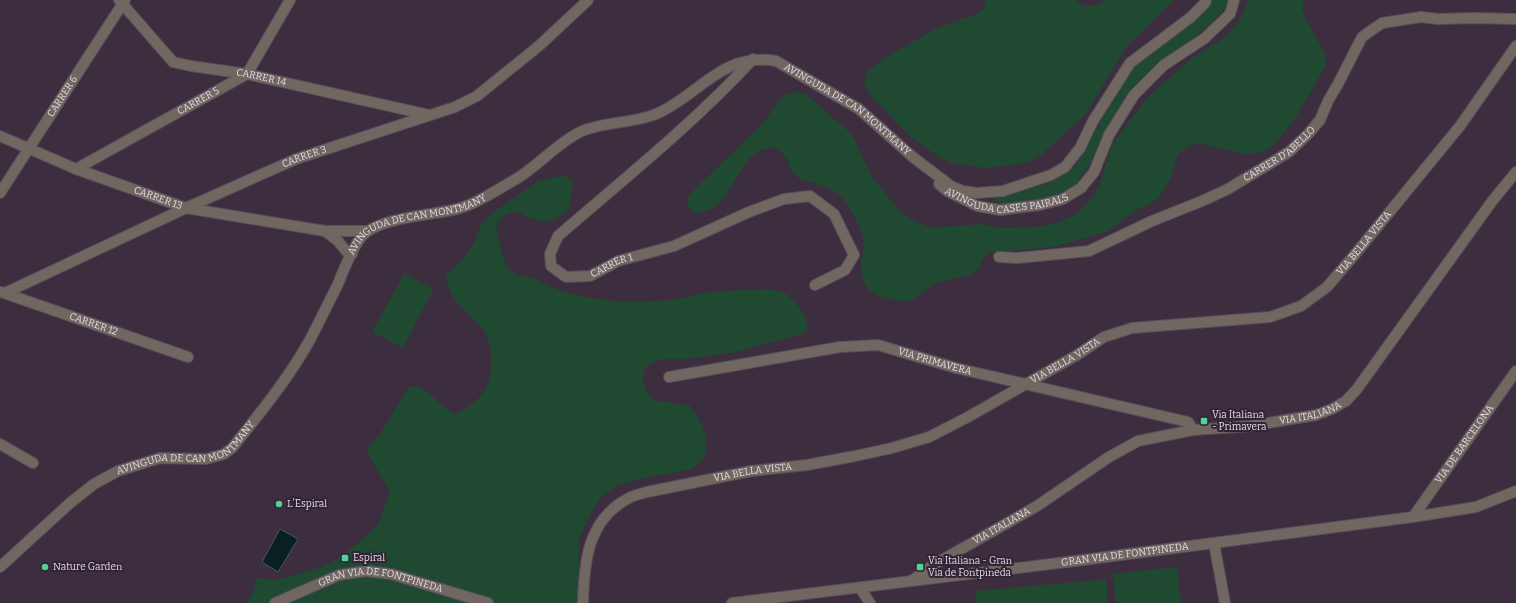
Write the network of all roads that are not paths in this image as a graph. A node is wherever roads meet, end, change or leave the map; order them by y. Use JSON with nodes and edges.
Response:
{"nodes":[{"id":1,"x":290,"y":0,"type":"edge"},
{"id":2,"x":588,"y":0,"type":"edge"},
{"id":3,"x":1206,"y":0,"type":"edge"},
{"id":4,"x":1234,"y":0,"type":"edge"},
{"id":5,"x":123,"y":1,"type":"edge"},
{"id":6,"x":1516,"y":19,"type":"edge"},
{"id":7,"x":1516,"y":46,"type":"edge"},
{"id":8,"x":753,"y":59,"type":"junction"},
{"id":9,"x":247,"y":74,"type":"junction"},
{"id":10,"x":429,"y":115,"type":"junction"},
{"id":11,"x":0,"y":136,"type":"edge"},
{"id":12,"x":28,"y":149,"type":"junction"},
{"id":13,"x":914,"y":158,"type":"junction"},
{"id":14,"x":76,"y":170,"type":"junction"},
{"id":15,"x":1516,"y":172,"type":"edge"},
{"id":16,"x":0,"y":193,"type":"edge"},
{"id":17,"x":186,"y":208,"type":"junction"},
{"id":18,"x":325,"y":231,"type":"junction"},
{"id":19,"x":368,"y":231,"type":"junction"},
{"id":20,"x":352,"y":254,"type":"junction"},
{"id":21,"x":999,"y":257,"type":"dead end"},
{"id":22,"x":815,"y":285,"type":"dead end"},
{"id":23,"x":2,"y":292,"type":"edge"},
{"id":24,"x":188,"y":357,"type":"dead end"},
{"id":25,"x":1516,"y":371,"type":"edge"},
{"id":26,"x":669,"y":377,"type":"dead end"},
{"id":27,"x":1027,"y":383,"type":"junction"},
{"id":28,"x":1193,"y":430,"type":"junction"},
{"id":29,"x":0,"y":444,"type":"edge"},
{"id":30,"x":33,"y":464,"type":"dead end"},
{"id":31,"x":1516,"y":491,"type":"edge"},
{"id":32,"x":1413,"y":518,"type":"junction"},
{"id":33,"x":1214,"y":543,"type":"junction"},
{"id":34,"x":0,"y":567,"type":"edge"},
{"id":35,"x":909,"y":582,"type":"junction"},
{"id":36,"x":860,"y":588,"type":"junction"},
{"id":37,"x":275,"y":603,"type":"edge"},
{"id":38,"x":488,"y":603,"type":"edge"},
{"id":39,"x":583,"y":603,"type":"edge"},
{"id":40,"x":732,"y":603,"type":"edge"},
{"id":41,"x":870,"y":603,"type":"edge"},
{"id":42,"x":1225,"y":603,"type":"edge"}],
"edges":[{"from":1,"to":9,"type":"street"},
{"from":2,"to":10,"type":"street","name":"CARRER 3"},
{"from":3,"to":13,"type":"street","name":"AVINGUDA CASES PAIRALS"},
{"from":4,"to":13,"type":"street","name":"AVINGUDA CASES PAIRALS"},
{"from":5,"to":9,"type":"street","name":"CARRER 14"},
{"from":5,"to":12,"type":"street","name":"CARRER 6"},
{"from":6,"to":21,"type":"street","name":"CARRER D'ABELLO"},
{"from":7,"to":27,"type":"street","name":"VIA BELLA VISTA"},
{"from":8,"to":13,"type":"street","name":"AVINGUDA DE CAN MONTMANY"},
{"from":8,"to":19,"type":"street","name":"AVINGUDA DE CAN MONTMANY"},
{"from":8,"to":22,"type":"street","name":"CARRER 1"},
{"from":9,"to":10,"type":"street","name":"CARRER 14"},
{"from":9,"to":14,"type":"street","name":"CARRER 5"},
{"from":10,"to":17,"type":"street","name":"CARRER 3"},
{"from":11,"to":12,"type":"street","name":"CARRER 13"},
{"from":12,"to":14,"type":"street","name":"CARRER 13"},
{"from":12,"to":16,"type":"street","name":"CARRER 6"},
{"from":14,"to":17,"type":"street","name":"CARRER 13"},
{"from":15,"to":28,"type":"street","name":"VIA ITALIANA"},
{"from":17,"to":18,"type":"street","name":"CARRER 13"},
{"from":17,"to":23,"type":"street","name":"CARRER 3"},
{"from":18,"to":19,"type":"street","name":"CARRER 13"},
{"from":18,"to":20,"type":"street"},
{"from":19,"to":20,"type":"street","name":"AVINGUDA DE CAN MONTMANY"},
{"from":20,"to":34,"type":"street","name":"AVINGUDA DE CAN MONTMANY"},
{"from":23,"to":24,"type":"street","name":"CARRER 12"},
{"from":25,"to":32,"type":"street","name":"VIA DE BARCELONA"},
{"from":26,"to":27,"type":"street","name":"VIA PRIMAVERA"},
{"from":27,"to":28,"type":"street","name":"VIA PRIMAVERA"},
{"from":27,"to":39,"type":"street","name":"VIA BELLA VISTA"},
{"from":28,"to":35,"type":"street","name":"VIA ITALIANA"},
{"from":29,"to":30,"type":"street"},
{"from":31,"to":32,"type":"street","name":"GRAN VIA DE FONTPINEDA"},
{"from":32,"to":33,"type":"street","name":"GRAN VIA DE FONTPINEDA"},
{"from":33,"to":35,"type":"street","name":"GRAN VIA DE FONTPINEDA"},
{"from":33,"to":42,"type":"street"},
{"from":35,"to":36,"type":"street","name":"GRAN VIA DE FONTPINEDA"},
{"from":36,"to":40,"type":"street","name":"GRAN VIA DE FONTPINEDA"},
{"from":36,"to":41,"type":"street"},
{"from":37,"to":38,"type":"street","name":"GRAN VIA DE FONTPINEDA"}]}
